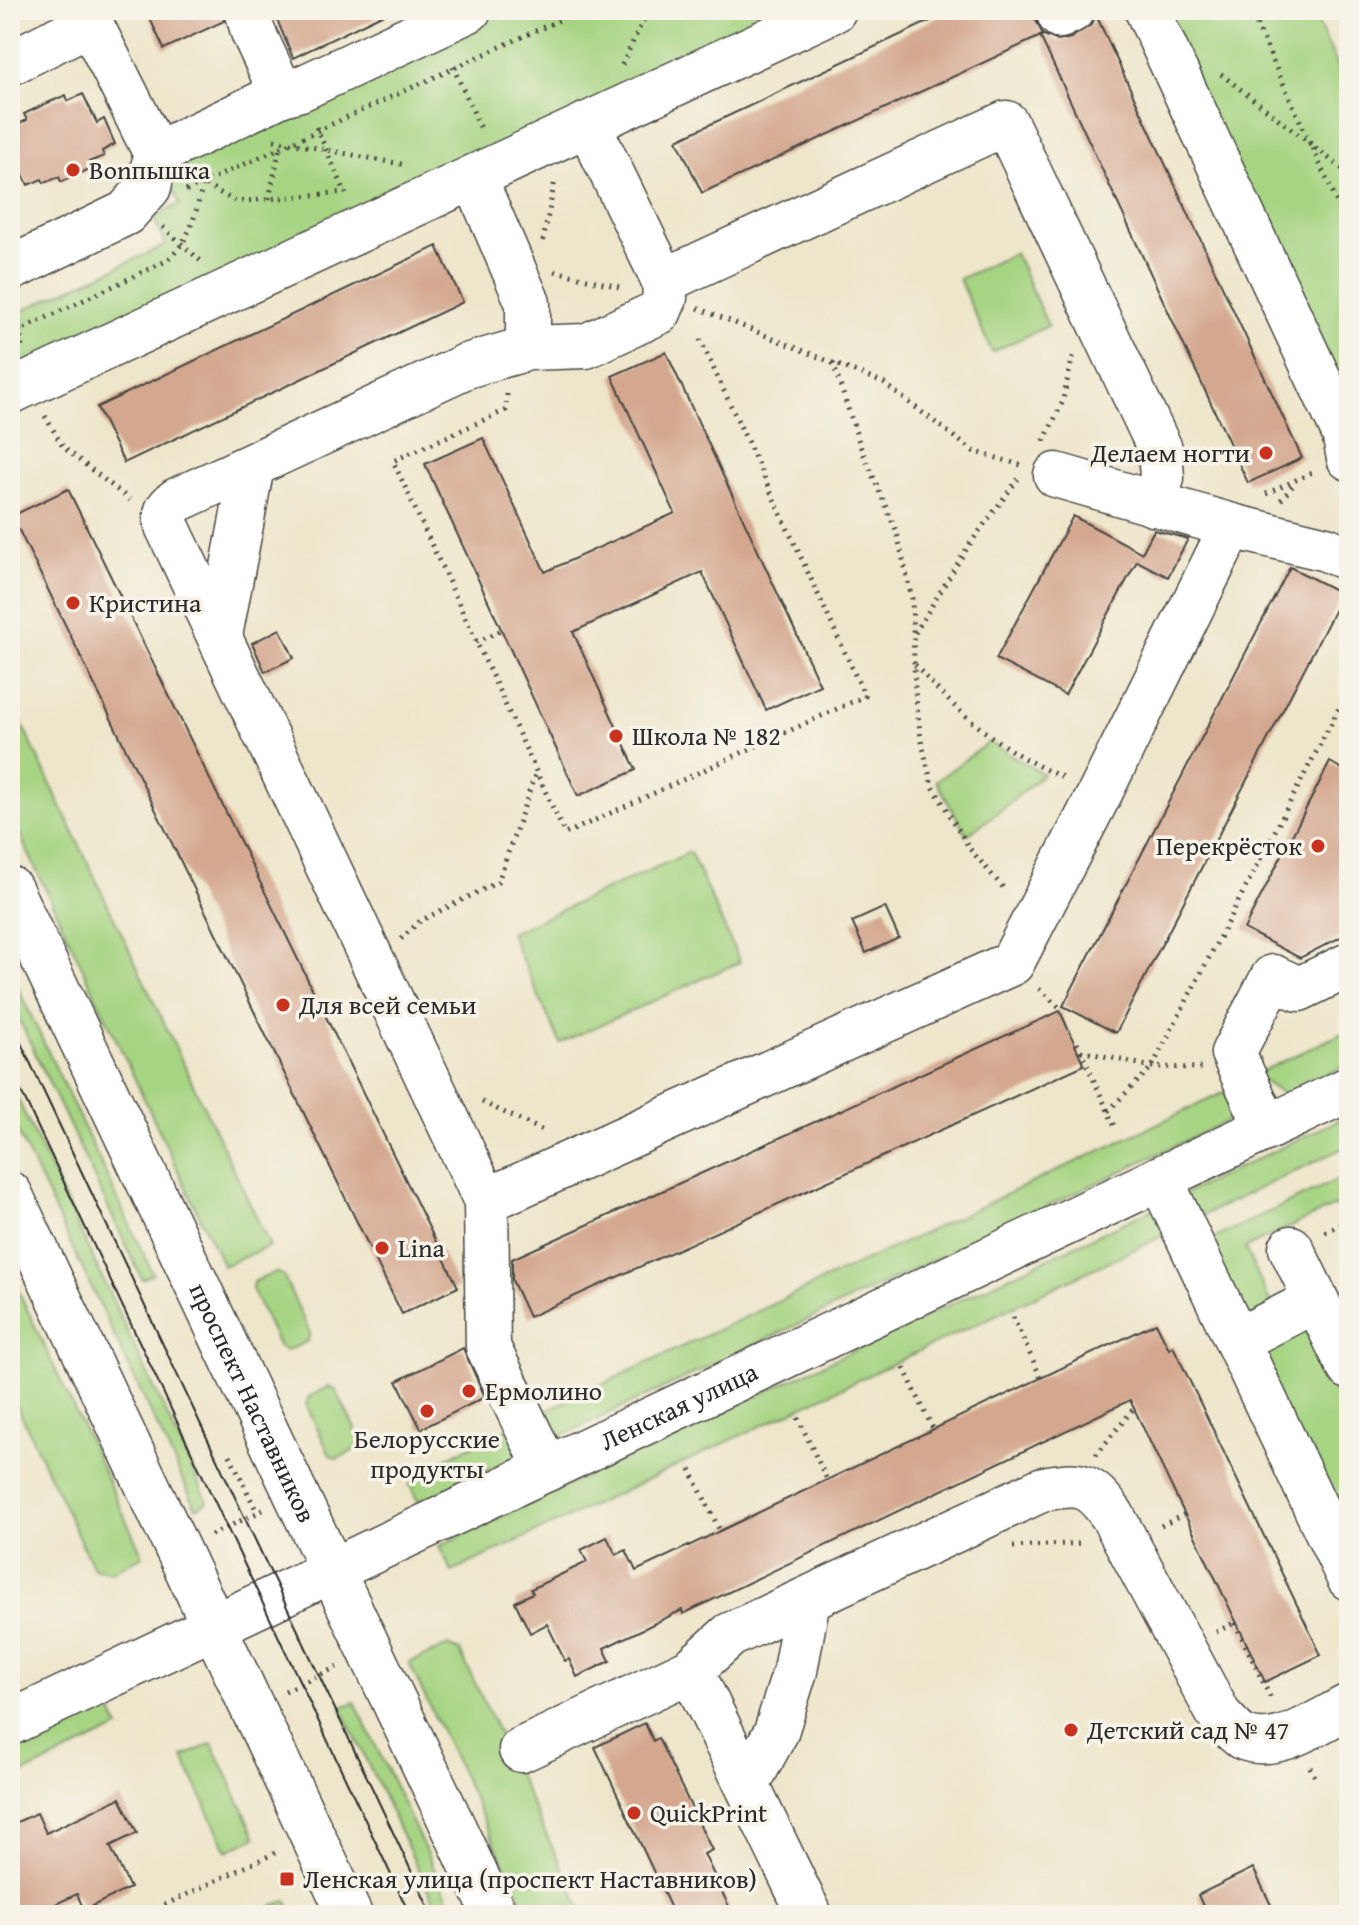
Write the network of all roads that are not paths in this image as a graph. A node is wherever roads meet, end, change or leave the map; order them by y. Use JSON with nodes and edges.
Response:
{"nodes":[{"id":1,"x":247,"y":10,"type":"edge"},
{"id":2,"x":834,"y":10,"type":"edge"},
{"id":3,"x":1147,"y":10,"type":"edge"},
{"id":4,"x":87,"y":16,"type":"edge"},
{"id":5,"x":452,"y":18,"type":"edge"},
{"id":6,"x":10,"y":63,"type":"edge"},
{"id":7,"x":282,"y":94,"type":"junction"},
{"id":8,"x":575,"y":130,"type":"junction"},
{"id":9,"x":486,"y":172,"type":"junction"},
{"id":10,"x":147,"y":181,"type":"junction"},
{"id":11,"x":11,"y":269,"type":"edge"},
{"id":12,"x":664,"y":290,"type":"junction"},
{"id":13,"x":528,"y":348,"type":"junction"},
{"id":14,"x":19,"y":388,"type":"edge"},
{"id":15,"x":1349,"y":456,"type":"edge"},
{"id":16,"x":252,"y":466,"type":"junction"},
{"id":17,"x":1042,"y":471,"type":"road end"},
{"id":18,"x":1153,"y":504,"type":"junction"},
{"id":19,"x":1221,"y":523,"type":"junction"},
{"id":20,"x":1349,"y":559,"type":"edge"},
{"id":21,"x":220,"y":636,"type":"junction"},
{"id":22,"x":10,"y":889,"type":"edge"},
{"id":23,"x":1349,"y":965,"type":"edge"},
{"id":24,"x":1349,"y":1089,"type":"edge"},
{"id":25,"x":1267,"y":1128,"type":"junction"},
{"id":26,"x":1160,"y":1178,"type":"junction"},
{"id":27,"x":10,"y":1194,"type":"edge"},
{"id":28,"x":486,"y":1201,"type":"junction"},
{"id":29,"x":1291,"y":1248,"type":"dead end"},
{"id":30,"x":1316,"y":1300,"type":"junction"},
{"id":31,"x":1238,"y":1340,"type":"junction"},
{"id":32,"x":1349,"y":1367,"type":"edge"},
{"id":33,"x":547,"y":1469,"type":"junction"},
{"id":34,"x":332,"y":1570,"type":"junction"},
{"id":35,"x":1349,"y":1578,"type":"edge"},
{"id":36,"x":808,"y":1599,"type":"junction"},
{"id":37,"x":214,"y":1627,"type":"junction"},
{"id":38,"x":691,"y":1670,"type":"junction"},
{"id":39,"x":1349,"y":1706,"type":"edge"},
{"id":40,"x":10,"y":1723,"type":"edge"},
{"id":41,"x":521,"y":1750,"type":"dead end"},
{"id":42,"x":747,"y":1785,"type":"junction"},
{"id":43,"x":350,"y":1915,"type":"edge"},
{"id":44,"x":495,"y":1915,"type":"edge"},
{"id":45,"x":810,"y":1915,"type":"edge"}],
"edges":[{"from":1,"to":7,"type":"main road"},
{"from":2,"to":8,"type":"main road"},
{"from":3,"to":15,"type":"main road"},
{"from":4,"to":6,"type":"main road"},
{"from":4,"to":10,"type":"main road"},
{"from":5,"to":7,"type":"main road"},
{"from":7,"to":10,"type":"main road"},
{"from":8,"to":9,"type":"main road"},
{"from":8,"to":12,"type":"main road"},
{"from":9,"to":13,"type":"main road"},
{"from":9,"to":14,"type":"main road"},
{"from":10,"to":11,"type":"main road"},
{"from":12,"to":13,"type":"main road"},
{"from":12,"to":18,"type":"main road"},
{"from":13,"to":16,"type":"main road"},
{"from":16,"to":21,"type":"main road"},
{"from":16,"to":21,"type":"main road"},
{"from":17,"to":18,"type":"main road"},
{"from":18,"to":19,"type":"main road"},
{"from":19,"to":20,"type":"main road"},
{"from":19,"to":28,"type":"main road"},
{"from":21,"to":28,"type":"main road"},
{"from":22,"to":34,"type":"main road","name":"проспект Наставников"},
{"from":23,"to":25,"type":"main road"},
{"from":24,"to":25,"type":"main road","name":"Ленская улица"},
{"from":25,"to":26,"type":"main road","name":"Ленская улица"},
{"from":26,"to":31,"type":"main road"},
{"from":26,"to":33,"type":"main road","name":"Ленская улица"},
{"from":27,"to":37,"type":"main road"},
{"from":28,"to":33,"type":"main road"},
{"from":29,"to":30,"type":"main road"},
{"from":30,"to":31,"type":"main road"},
{"from":30,"to":32,"type":"main road"},
{"from":31,"to":35,"type":"main road"},
{"from":33,"to":34,"type":"main road","name":"Ленская улица"},
{"from":34,"to":37,"type":"main road","name":"Ленская улица"},
{"from":34,"to":44,"type":"main road","name":"проспект Наставников"},
{"from":36,"to":38,"type":"main road"},
{"from":36,"to":39,"type":"main road"},
{"from":36,"to":42,"type":"main road"},
{"from":37,"to":40,"type":"main road","name":"Ленская улица"},
{"from":37,"to":43,"type":"main road"},
{"from":38,"to":41,"type":"main road"},
{"from":38,"to":42,"type":"main road"},
{"from":42,"to":45,"type":"main road"}]}
